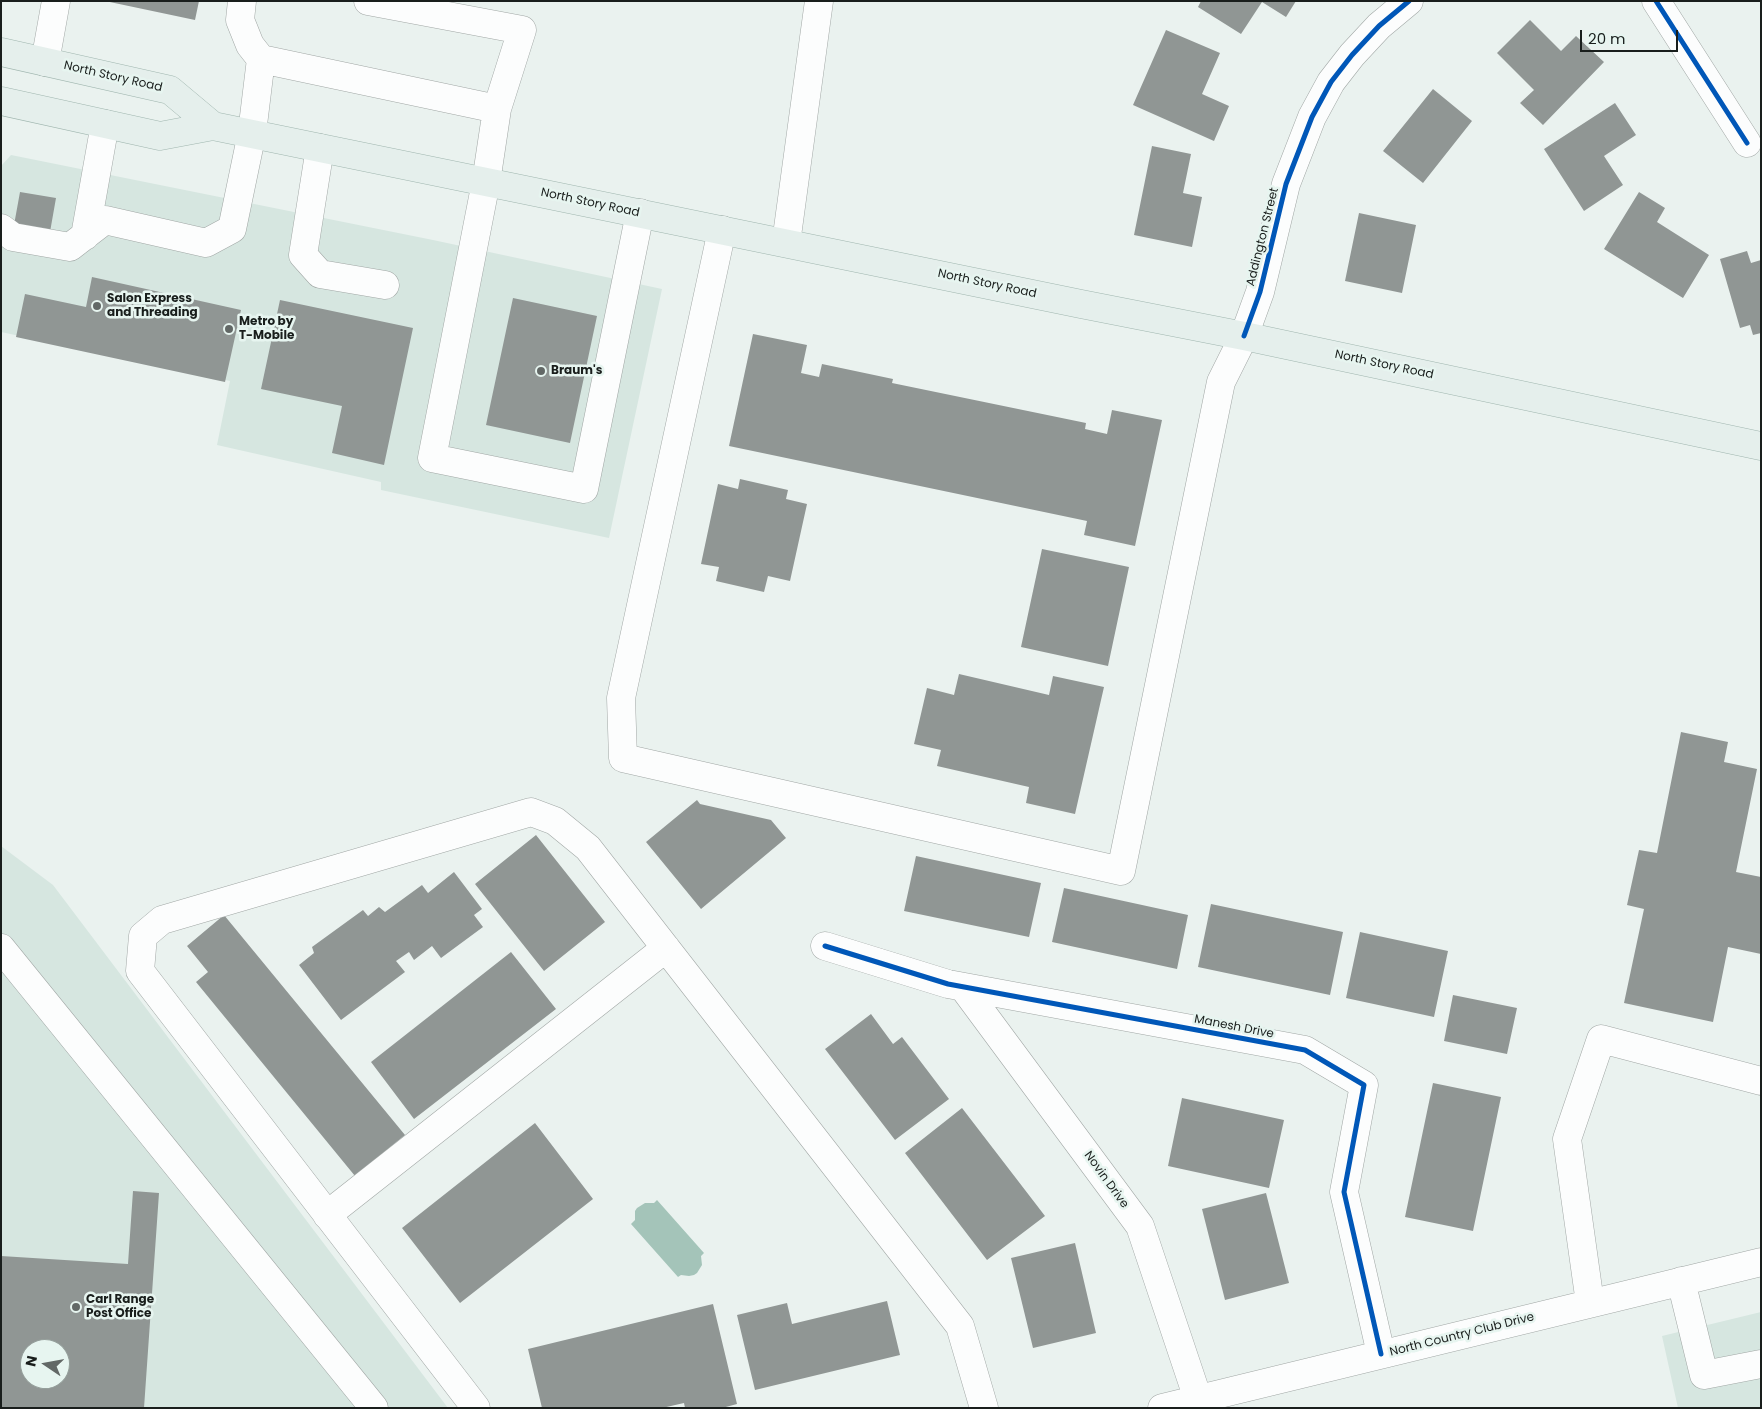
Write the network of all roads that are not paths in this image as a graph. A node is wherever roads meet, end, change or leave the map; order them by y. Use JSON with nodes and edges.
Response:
{"nodes":[{"id":1,"x":56,"y":1,"type":"edge"},
{"id":2,"x":242,"y":1,"type":"edge"},
{"id":3,"x":368,"y":1,"type":"edge"},
{"id":4,"x":818,"y":1,"type":"edge"},
{"id":5,"x":1409,"y":1,"type":"edge"},
{"id":6,"x":1656,"y":1,"type":"edge"},
{"id":7,"x":1,"y":52,"type":"edge"},
{"id":8,"x":261,"y":59,"type":"junction"},
{"id":9,"x":45,"y":62,"type":"junction"},
{"id":10,"x":1,"y":101,"type":"edge"},
{"id":11,"x":497,"y":109,"type":"junction"},
{"id":12,"x":105,"y":124,"type":"junction"},
{"id":13,"x":213,"y":126,"type":"junction"},
{"id":14,"x":252,"y":133,"type":"junction"},
{"id":15,"x":1747,"y":143,"type":"dead end"},
{"id":16,"x":320,"y":148,"type":"junction"},
{"id":17,"x":486,"y":182,"type":"junction"},
{"id":18,"x":640,"y":213,"type":"junction"},
{"id":19,"x":1,"y":228,"type":"edge"},
{"id":20,"x":722,"y":230,"type":"junction"},
{"id":21,"x":85,"y":236,"type":"junction"},
{"id":22,"x":786,"y":243,"type":"junction"},
{"id":23,"x":385,"y":285,"type":"dead end"},
{"id":24,"x":1244,"y":336,"type":"junction"},
{"id":25,"x":1761,"y":446,"type":"edge"},
{"id":26,"x":825,"y":946,"type":"dead end"},
{"id":27,"x":1,"y":948,"type":"edge"},
{"id":28,"x":666,"y":948,"type":"junction"},
{"id":29,"x":963,"y":987,"type":"junction"},
{"id":30,"x":1761,"y":1081,"type":"edge"},
{"id":31,"x":327,"y":1215,"type":"junction"},
{"id":32,"x":1761,"y":1262,"type":"edge"},
{"id":33,"x":1681,"y":1281,"type":"junction"},
{"id":34,"x":1590,"y":1303,"type":"junction"},
{"id":35,"x":1381,"y":1354,"type":"junction"},
{"id":36,"x":1761,"y":1364,"type":"edge"},
{"id":37,"x":1198,"y":1399,"type":"junction"},
{"id":38,"x":374,"y":1408,"type":"edge"},
{"id":39,"x":476,"y":1408,"type":"edge"},
{"id":40,"x":984,"y":1408,"type":"edge"},
{"id":41,"x":1162,"y":1408,"type":"edge"}],
"edges":[{"from":1,"to":9,"type":"street"},
{"from":2,"to":8,"type":"street"},
{"from":3,"to":11,"type":"street"},
{"from":4,"to":22,"type":"street"},
{"from":5,"to":24,"type":"street","name":"Addington Street"},
{"from":6,"to":15,"type":"street"},
{"from":7,"to":9,"type":"main road","name":"North Story Road"},
{"from":8,"to":11,"type":"street"},
{"from":8,"to":14,"type":"street"},
{"from":9,"to":13,"type":"main road","name":"North Story Road"},
{"from":10,"to":12,"type":"main road","name":"North Story Road"},
{"from":11,"to":17,"type":"street"},
{"from":12,"to":13,"type":"main road","name":"North Story Road"},
{"from":12,"to":21,"type":"street"},
{"from":13,"to":14,"type":"main road","name":"North Story Road"},
{"from":14,"to":16,"type":"main road","name":"North Story Road"},
{"from":14,"to":21,"type":"street"},
{"from":16,"to":17,"type":"main road","name":"North Story Road"},
{"from":16,"to":23,"type":"street"},
{"from":17,"to":18,"type":"main road","name":"North Story Road"},
{"from":17,"to":18,"type":"street"},
{"from":18,"to":20,"type":"main road","name":"North Story Road"},
{"from":19,"to":21,"type":"street"},
{"from":20,"to":22,"type":"main road","name":"North Story Road"},
{"from":20,"to":24,"type":"street","name":"Addington Street"},
{"from":22,"to":24,"type":"main road","name":"North Story Road"},
{"from":24,"to":25,"type":"main road","name":"North Story Road"},
{"from":26,"to":29,"type":"street","name":"Manesh Drive"},
{"from":27,"to":38,"type":"street"},
{"from":28,"to":31,"type":"street"},
{"from":28,"to":31,"type":"street"},
{"from":28,"to":40,"type":"street"},
{"from":29,"to":35,"type":"street","name":"Manesh Drive"},
{"from":29,"to":37,"type":"street","name":"Novin Drive"},
{"from":30,"to":34,"type":"street"},
{"from":31,"to":39,"type":"street"},
{"from":32,"to":33,"type":"street","name":"North Country Club Drive"},
{"from":33,"to":34,"type":"street","name":"North Country Club Drive"},
{"from":33,"to":36,"type":"street"},
{"from":34,"to":35,"type":"street","name":"North Country Club Drive"},
{"from":35,"to":37,"type":"street","name":"North Country Club Drive"},
{"from":37,"to":41,"type":"street","name":"North Country Club Drive"}]}
